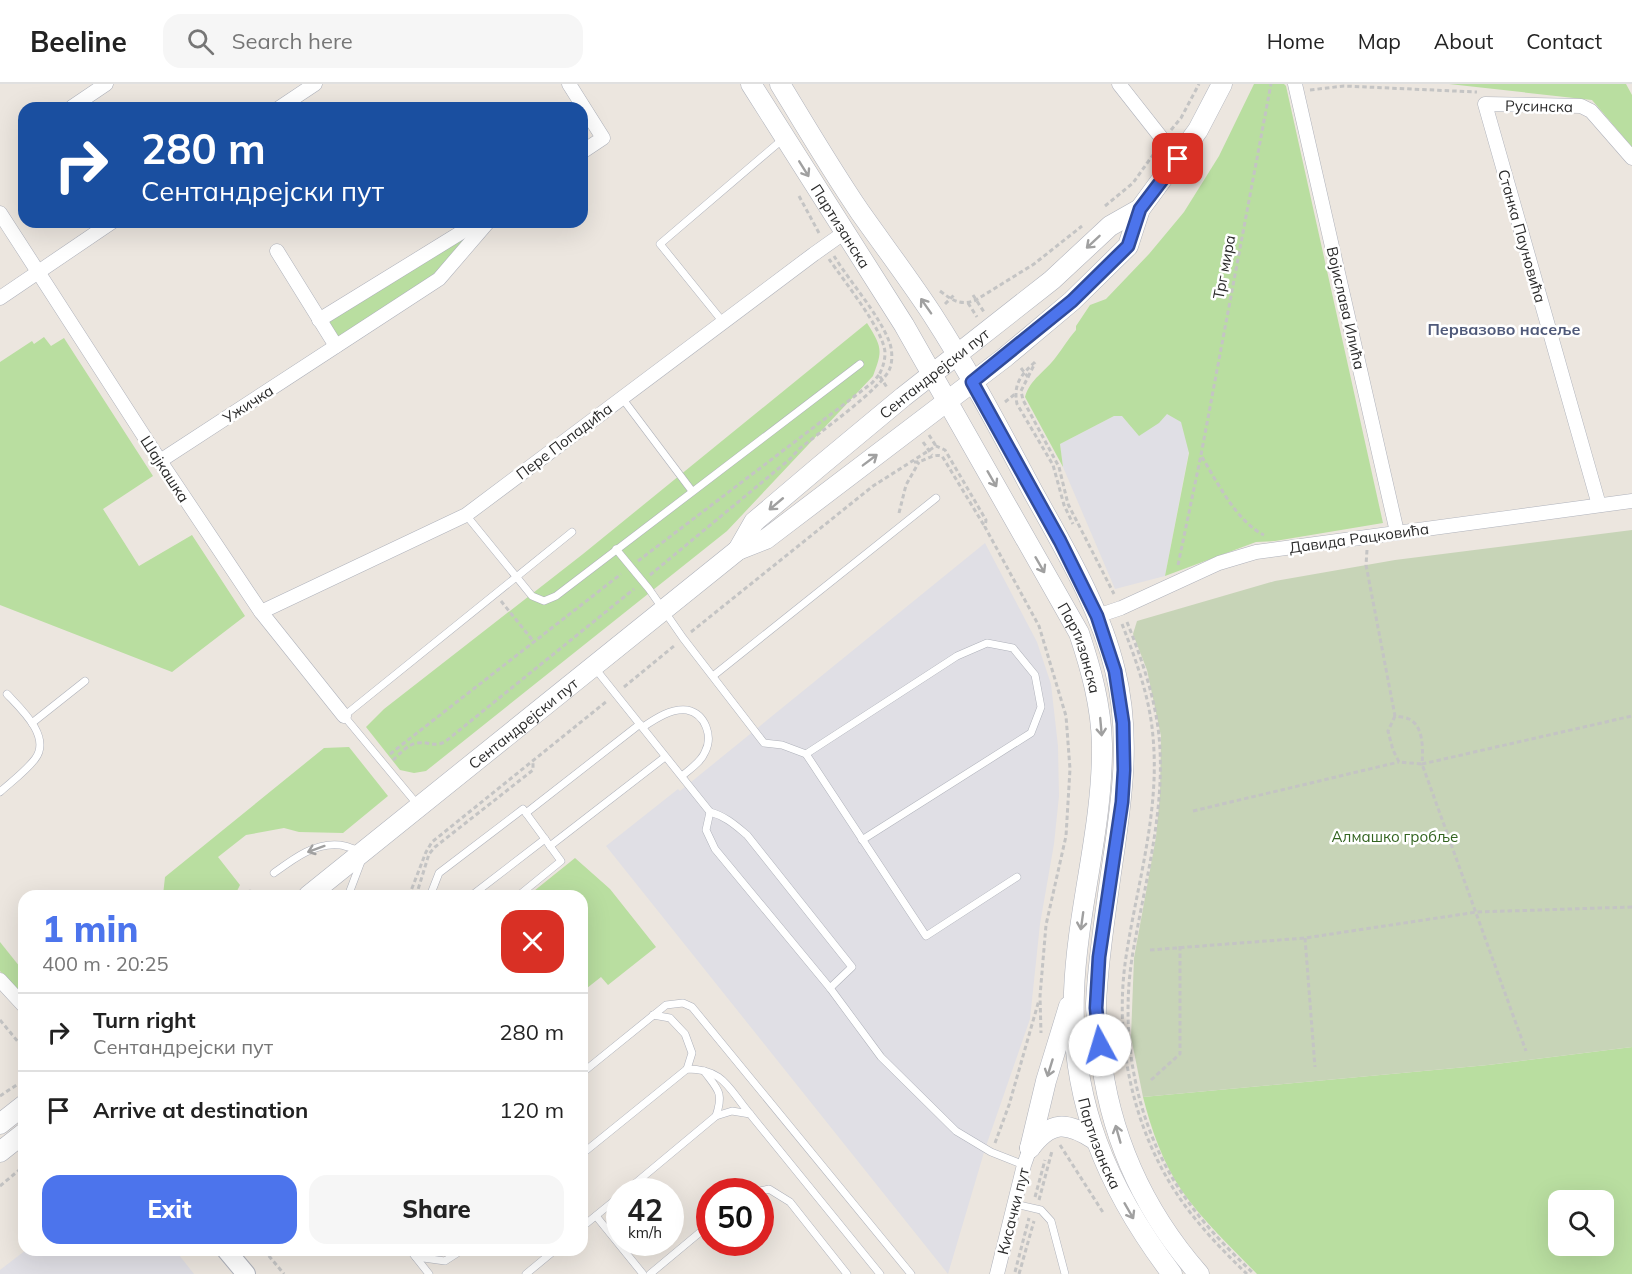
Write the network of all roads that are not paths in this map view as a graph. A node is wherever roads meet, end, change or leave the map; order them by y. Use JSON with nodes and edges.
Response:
{"nodes":[{"id":1,"x":106,"y":84,"type":"edge"},
{"id":2,"x":315,"y":84,"type":"edge"},
{"id":3,"x":570,"y":84,"type":"edge"},
{"id":4,"x":751,"y":84,"type":"edge"},
{"id":5,"x":780,"y":84,"type":"edge"},
{"id":6,"x":1119,"y":84,"type":"edge"},
{"id":7,"x":1222,"y":84,"type":"edge"},
{"id":8,"x":1296,"y":88,"type":"edge"},
{"id":9,"x":78,"y":102,"type":"edge"},
{"id":10,"x":288,"y":102,"type":"edge"},
{"id":11,"x":581,"y":102,"type":"edge"},
{"id":12,"x":1485,"y":104,"type":"joint"},
{"id":13,"x":588,"y":113,"type":"edge"},
{"id":14,"x":784,"y":138,"type":"junction"},
{"id":15,"x":588,"y":148,"type":"edge"},
{"id":16,"x":1632,"y":158,"type":"edge"},
{"id":17,"x":1178,"y":159,"type":"junction"},
{"id":18,"x":1140,"y":209,"type":"junction"},
{"id":19,"x":0,"y":213,"type":"edge"},
{"id":20,"x":103,"y":228,"type":"edge"},
{"id":21,"x":468,"y":228,"type":"edge"},
{"id":22,"x":483,"y":228,"type":"edge"},
{"id":23,"x":845,"y":232,"type":"junction"},
{"id":24,"x":277,"y":250,"type":"dead end"},
{"id":25,"x":38,"y":273,"type":"junction"},
{"id":26,"x":0,"y":298,"type":"edge"},
{"id":27,"x":320,"y":320,"type":"junction"},
{"id":28,"x":723,"y":322,"type":"junction"},
{"id":29,"x":336,"y":346,"type":"junction"},
{"id":30,"x":956,"y":356,"type":"junction"},
{"id":31,"x":860,"y":364,"type":"dead end"},
{"id":32,"x":933,"y":374,"type":"junction"},
{"id":33,"x":972,"y":382,"type":"junction"},
{"id":34,"x":622,"y":398,"type":"junction"},
{"id":35,"x":948,"y":401,"type":"junction"},
{"id":36,"x":160,"y":461,"type":"junction"},
{"id":37,"x":692,"y":491,"type":"junction"},
{"id":38,"x":936,"y":498,"type":"dead end"},
{"id":39,"x":1632,"y":501,"type":"edge"},
{"id":40,"x":1599,"y":505,"type":"junction"},
{"id":41,"x":466,"y":515,"type":"junction"},
{"id":42,"x":572,"y":532,"type":"dead end"},
{"id":43,"x":1397,"y":532,"type":"junction"},
{"id":44,"x":616,"y":549,"type":"junction"},
{"id":45,"x":738,"y":550,"type":"junction"},
{"id":46,"x":515,"y":577,"type":"junction"},
{"id":47,"x":664,"y":610,"type":"junction"},
{"id":48,"x":261,"y":612,"type":"junction"},
{"id":49,"x":1097,"y":616,"type":"junction"},
{"id":50,"x":594,"y":668,"type":"junction"},
{"id":51,"x":713,"y":676,"type":"junction"},
{"id":52,"x":84,"y":681,"type":"dead end"},
{"id":53,"x":7,"y":693,"type":"dead end"},
{"id":54,"x":344,"y":716,"type":"junction"},
{"id":55,"x":32,"y":723,"type":"junction"},
{"id":56,"x":641,"y":725,"type":"junction"},
{"id":57,"x":806,"y":754,"type":"junction"},
{"id":58,"x":665,"y":757,"type":"junction"},
{"id":59,"x":682,"y":776,"type":"junction"},
{"id":60,"x":0,"y":792,"type":"edge"},
{"id":61,"x":420,"y":807,"type":"junction"},
{"id":62,"x":710,"y":812,"type":"junction"},
{"id":63,"x":526,"y":813,"type":"junction"},
{"id":64,"x":862,"y":840,"type":"junction"},
{"id":65,"x":547,"y":842,"type":"junction"},
{"id":66,"x":364,"y":850,"type":"junction"},
{"id":67,"x":274,"y":873,"type":"dead end"},
{"id":68,"x":1017,"y":877,"type":"dead end"},
{"id":69,"x":315,"y":890,"type":"edge"},
{"id":70,"x":350,"y":890,"type":"edge"},
{"id":71,"x":432,"y":890,"type":"edge"},
{"id":72,"x":479,"y":890,"type":"edge"},
{"id":73,"x":525,"y":890,"type":"edge"},
{"id":74,"x":0,"y":980,"type":"edge"},
{"id":75,"x":830,"y":988,"type":"junction"},
{"id":76,"x":1074,"y":992,"type":"junction"},
{"id":77,"x":18,"y":1000,"type":"edge"},
{"id":78,"x":653,"y":1015,"type":"junction"},
{"id":79,"x":588,"y":1068,"type":"edge"},
{"id":80,"x":687,"y":1069,"type":"junction"},
{"id":81,"x":702,"y":1069,"type":"junction"},
{"id":82,"x":18,"y":1110,"type":"edge"},
{"id":83,"x":750,"y":1114,"type":"junction"},
{"id":84,"x":716,"y":1116,"type":"junction"},
{"id":85,"x":0,"y":1124,"type":"edge"},
{"id":86,"x":18,"y":1138,"type":"edge"},
{"id":87,"x":1094,"y":1139,"type":"junction"},
{"id":88,"x":588,"y":1149,"type":"edge"},
{"id":89,"x":0,"y":1152,"type":"edge"},
{"id":90,"x":1027,"y":1156,"type":"junction"},
{"id":91,"x":642,"y":1178,"type":"edge"},
{"id":92,"x":774,"y":1192,"type":"edge"},
{"id":93,"x":1015,"y":1204,"type":"junction"},
{"id":94,"x":606,"y":1208,"type":"edge"},
{"id":95,"x":596,"y":1216,"type":"junction"},
{"id":96,"x":588,"y":1222,"type":"edge"},
{"id":97,"x":696,"y":1236,"type":"edge"},
{"id":98,"x":231,"y":1256,"type":"edge"},
{"id":99,"x":453,"y":1256,"type":"edge"},
{"id":100,"x":548,"y":1256,"type":"edge"},
{"id":101,"x":416,"y":1257,"type":"joint"},
{"id":102,"x":246,"y":1274,"type":"edge"},
{"id":103,"x":429,"y":1274,"type":"edge"},
{"id":104,"x":526,"y":1274,"type":"edge"},
{"id":105,"x":644,"y":1274,"type":"edge"},
{"id":106,"x":650,"y":1274,"type":"edge"},
{"id":107,"x":847,"y":1274,"type":"edge"},
{"id":108,"x":880,"y":1274,"type":"edge"},
{"id":109,"x":911,"y":1274,"type":"edge"},
{"id":110,"x":997,"y":1274,"type":"edge"},
{"id":111,"x":1065,"y":1274,"type":"edge"},
{"id":112,"x":1172,"y":1274,"type":"edge"},
{"id":113,"x":1199,"y":1274,"type":"edge"}],
"edges":[{"from":1,"to":9,"type":"street"},
{"from":2,"to":10,"type":"street"},
{"from":3,"to":11,"type":"street"},
{"from":4,"to":14,"type":"main road","name":"Партизанска"},
{"from":30,"to":5,"type":"main road","name":"Партизанска","one_way":true},
{"from":6,"to":17,"type":"street"},
{"from":7,"to":17,"type":"main road","name":"Сентандрејски пут"},
{"from":8,"to":43,"type":"street","name":"Војислава Илића"},
{"from":12,"to":16,"type":"street","name":"Русинска"},
{"from":12,"to":40,"type":"street","name":"Станка Пауновића"},
{"from":13,"to":15,"type":"street"},
{"from":14,"to":23,"type":"main road","name":"Партизанска","one_way":true},
{"from":14,"to":28,"type":"lane"},
{"from":17,"to":18,"type":"main road","name":"Сентандрејски пут"},
{"from":18,"to":30,"type":"main road","name":"Сентандрејски пут","one_way":true},
{"from":18,"to":33,"type":"main road","name":"Сентандрејски пут"},
{"from":19,"to":25,"type":"street","name":"Шајкашка"},
{"from":20,"to":25,"type":"street"},
{"from":21,"to":27,"type":"street"},
{"from":22,"to":29,"type":"street","name":"Ужичка"},
{"from":23,"to":28,"type":"street","name":"Пере Попадића"},
{"from":23,"to":32,"type":"main road","name":"Партизанска"},
{"from":24,"to":27,"type":"street"},
{"from":25,"to":26,"type":"street"},
{"from":25,"to":36,"type":"street","name":"Шајкашка"},
{"from":27,"to":29,"type":"street"},
{"from":28,"to":34,"type":"street","name":"Пере Попадића"},
{"from":29,"to":36,"type":"street","name":"Ужичка"},
{"from":30,"to":32,"type":"main road","name":"Сентандрејски пут"},
{"from":30,"to":33,"type":"main road","name":"Партизанска"},
{"from":31,"to":37,"type":"lane"},
{"from":32,"to":35,"type":"main road","name":"Партизанска"},
{"from":32,"to":45,"type":"main road","name":"Сентандрејски пут","one_way":true},
{"from":33,"to":35,"type":"main road","name":"Сентандрејски пут"},
{"from":33,"to":49,"type":"main road","name":"Партизанска"},
{"from":34,"to":37,"type":"lane"},
{"from":34,"to":41,"type":"street","name":"Пере Попадића"},
{"from":45,"to":35,"type":"main road","name":"Сентандрејски пут","one_way":true},
{"from":35,"to":76,"type":"main road","name":"Партизанска","one_way":true},
{"from":36,"to":48,"type":"street","name":"Шајкашка"},
{"from":37,"to":44,"type":"lane"},
{"from":38,"to":51,"type":"lane"},
{"from":39,"to":40,"type":"street","name":"Давида Рацковића"},
{"from":40,"to":43,"type":"street","name":"Давида Рацковића"},
{"from":41,"to":46,"type":"lane"},
{"from":41,"to":48,"type":"street","name":"Пере Попадића"},
{"from":42,"to":46,"type":"lane"},
{"from":43,"to":49,"type":"street","name":"Давида Рацковића"},
{"from":44,"to":46,"type":"lane"},
{"from":44,"to":47,"type":"lane"},
{"from":45,"to":47,"type":"main road","name":"Сентандрејски пут"},
{"from":46,"to":54,"type":"lane"},
{"from":47,"to":50,"type":"main road","name":"Сентандрејски пут"},
{"from":47,"to":51,"type":"lane"},
{"from":48,"to":54,"type":"street","name":"Шајкашка"},
{"from":113,"to":49,"type":"main road","name":"Партизанска","one_way":true},
{"from":50,"to":56,"type":"lane"},
{"from":50,"to":61,"type":"main road","name":"Сентандрејски пут"},
{"from":51,"to":57,"type":"lane"},
{"from":52,"to":55,"type":"lane"},
{"from":53,"to":55,"type":"lane"},
{"from":54,"to":61,"type":"lane"},
{"from":55,"to":60,"type":"lane"},
{"from":56,"to":58,"type":"lane"},
{"from":56,"to":59,"type":"lane"},
{"from":56,"to":63,"type":"lane"},
{"from":57,"to":64,"type":"lane"},
{"from":57,"to":64,"type":"lane"},
{"from":58,"to":59,"type":"lane"},
{"from":58,"to":65,"type":"lane"},
{"from":59,"to":62,"type":"lane"},
{"from":61,"to":66,"type":"main road","name":"Сентандрејски пут"},
{"from":62,"to":75,"type":"lane"},
{"from":62,"to":75,"type":"lane"},
{"from":63,"to":65,"type":"lane"},
{"from":63,"to":71,"type":"lane"},
{"from":64,"to":68,"type":"lane"},
{"from":65,"to":72,"type":"lane"},
{"from":65,"to":73,"type":"lane"},
{"from":66,"to":67,"type":"lane","one_way":true},
{"from":66,"to":69,"type":"main road","name":"Сентандрејски пут"},
{"from":66,"to":70,"type":"lane"},
{"from":74,"to":77,"type":"street"},
{"from":75,"to":90,"type":"lane"},
{"from":76,"to":87,"type":"main road","name":"Партизанска"},
{"from":76,"to":90,"type":"main road","one_way":true},
{"from":78,"to":79,"type":"lane"},
{"from":78,"to":80,"type":"lane"},
{"from":78,"to":109,"type":"lane"},
{"from":80,"to":81,"type":"lane"},
{"from":80,"to":88,"type":"lane"},
{"from":81,"to":83,"type":"lane"},
{"from":81,"to":84,"type":"lane"},
{"from":82,"to":85,"type":"main road"},
{"from":83,"to":84,"type":"lane"},
{"from":83,"to":108,"type":"lane"},
{"from":84,"to":91,"type":"lane"},
{"from":86,"to":89,"type":"main road"},
{"from":87,"to":90,"type":"main road"},
{"from":87,"to":112,"type":"main road","name":"Партизанска","one_way":true},
{"from":90,"to":93,"type":"street","name":"Кисачки пут"},
{"from":92,"to":107,"type":"lane"},
{"from":93,"to":110,"type":"street","name":"Кисачки пут"},
{"from":93,"to":111,"type":"lane"},
{"from":94,"to":95,"type":"lane"},
{"from":95,"to":96,"type":"lane"},
{"from":95,"to":105,"type":"lane"},
{"from":97,"to":106,"type":"lane"},
{"from":98,"to":102,"type":"street"},
{"from":99,"to":101,"type":"lane"},
{"from":100,"to":104,"type":"lane"},
{"from":101,"to":103,"type":"lane"}]}
